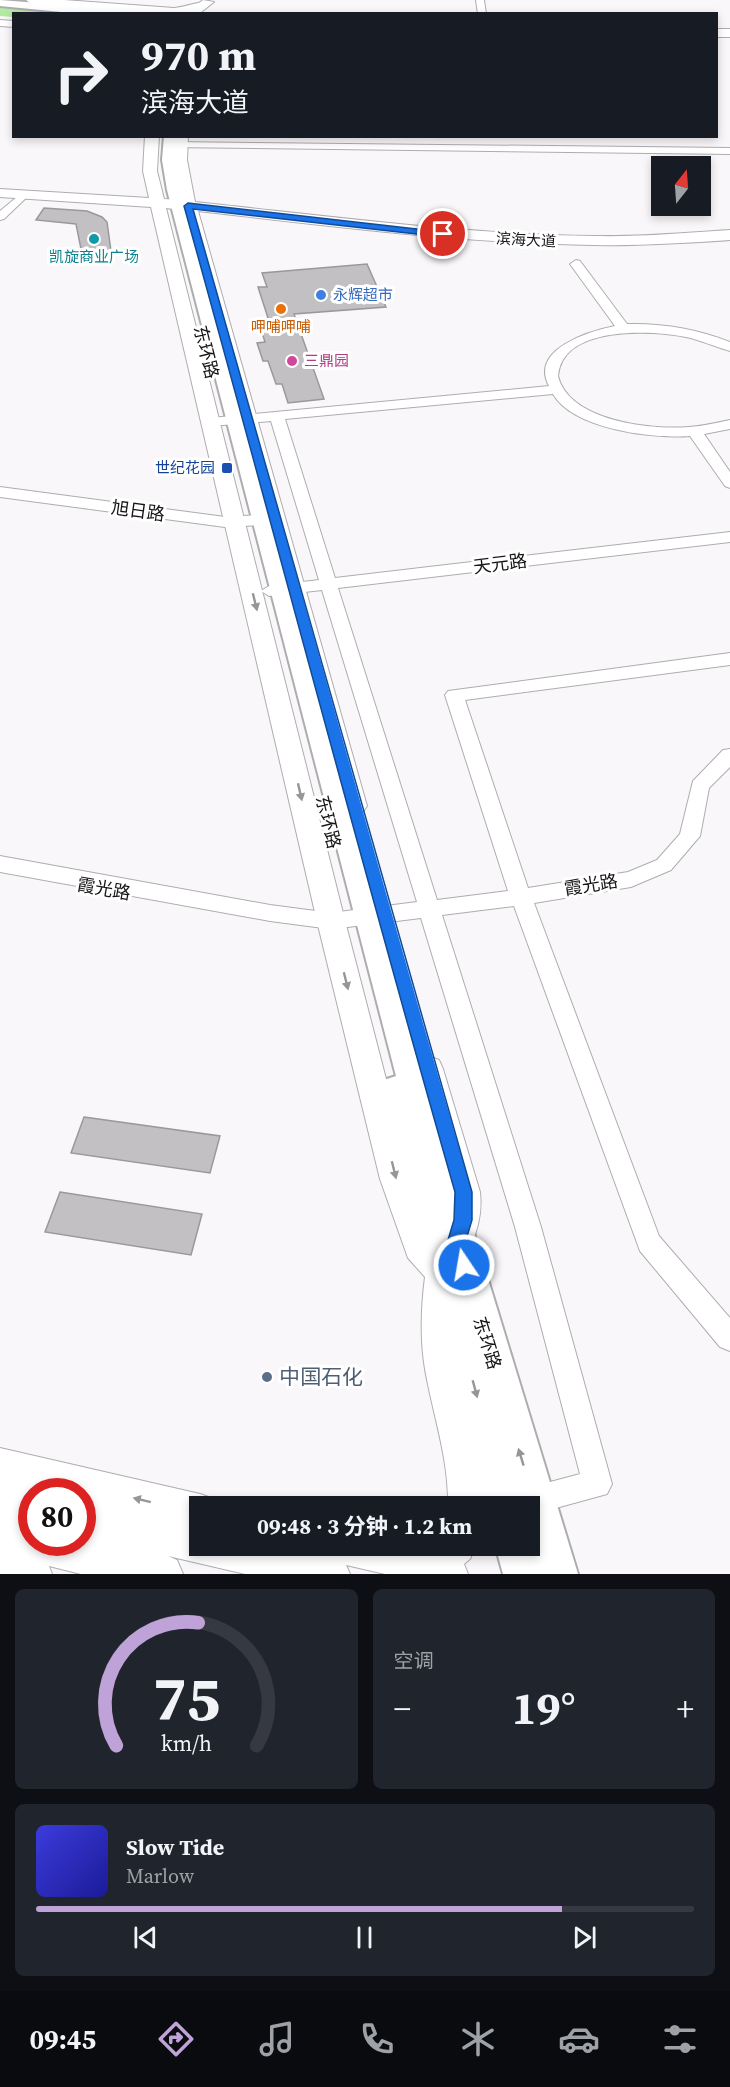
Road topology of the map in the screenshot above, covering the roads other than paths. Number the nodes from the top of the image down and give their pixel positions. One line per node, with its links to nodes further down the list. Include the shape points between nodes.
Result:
1 (30, 0): 6 (street)
2 (0, 2): 4 (highway)
3 (214, 4): 6 (main road)
4 (75, 8): 5 (highway); 9 (main road)
5 (99, 10): 7 (main road); 8 (highway)
6 (187, 11)
7 (108, 12)
8 (114, 12)
9 (136, 12)
10 (170, 139): 11 (street); 15 (main road, via 150,171)
11 (493, 142): 12 (street)
12 (730, 151)
13 (0, 188): 15 (main road, 滨海大道)
14 (13, 194): 15 (main road, 滨海大道); 16 (street); 17 (street)
15 (173, 202): 18 (main road, 滨海大道, via 504,234 608,236); 19 (main road, 滨海大道, via 504,239 622,242); 25 (main road); 25 (main road, via 184,320)
16 (0, 210)
17 (0, 217)
18 (730, 230)
19 (730, 235)
20 (576, 264): 21 (street)
21 (624, 329): 22 (street, via 687,332); 23 (street, via 592,335 568,346 554,361 552,379)
22 (730, 347)
23 (558, 389): 24 (street); 27 (street, via 562,397 585,413 618,426 656,432)
24 (277, 417): 25 (street); 33 (street)
25 (230, 421): 31 (main road); 31 (main road)
26 (730, 424): 27 (street)
27 (695, 432): 28 (street)
28 (730, 483)
29 (0, 486): 31 (street, 旭日路)
30 (0, 492): 31 (street, 旭日路)
31 (255, 518): 34 (highway, 东环路); 41 (main road, one-way to 41)
32 (730, 537): 33 (street, 天元路)
33 (328, 585): 34 (street, 天元路); 40 (street)
34 (282, 590): 41 (highway, 东环路)
35 (730, 659): 39 (street, via 454,695)
36 (730, 755): 39 (street, 霞光路, via 700,786 690,836 664,865 631,879)
37 (0, 864): 41 (street, 霞光路, via 270,913)
38 (0, 870): 41 (street, 霞光路, via 271,919)
39 (521, 897): 40 (street, 霞光路); 43 (street, via 649,1243)
40 (430, 908): 41 (street, 霞光路); 48 (street, via 528,1227 597,1484)
41 (356, 921): 42 (highway, 东环路)
42 (450, 1256): 45 (main road, via 440,1295 439,1344 468,1479); 46 (highway, 东环路)
43 (730, 1338)
44 (0, 1467): 50 (main road, one-way to 44)
45 (467, 1496)
46 (518, 1496)
47 (0, 1498): 49 (main road)
48 (540, 1498)
49 (18, 1502)
50 (189, 1510)
51 (96, 1520): 53 (main road)
52 (0, 1535): 61 (main road)
53 (189, 1541)
54 (540, 1542): 64 (highway, 东环路)
55 (252, 1556): 62 (main road)
56 (395, 1556): 58 (main road)
57 (520, 1556): 63 (highway)
58 (437, 1565)
59 (0, 1566): 60 (main road)
60 (32, 1574)
61 (163, 1574)
62 (330, 1574)
63 (525, 1574)
64 (556, 1574)

